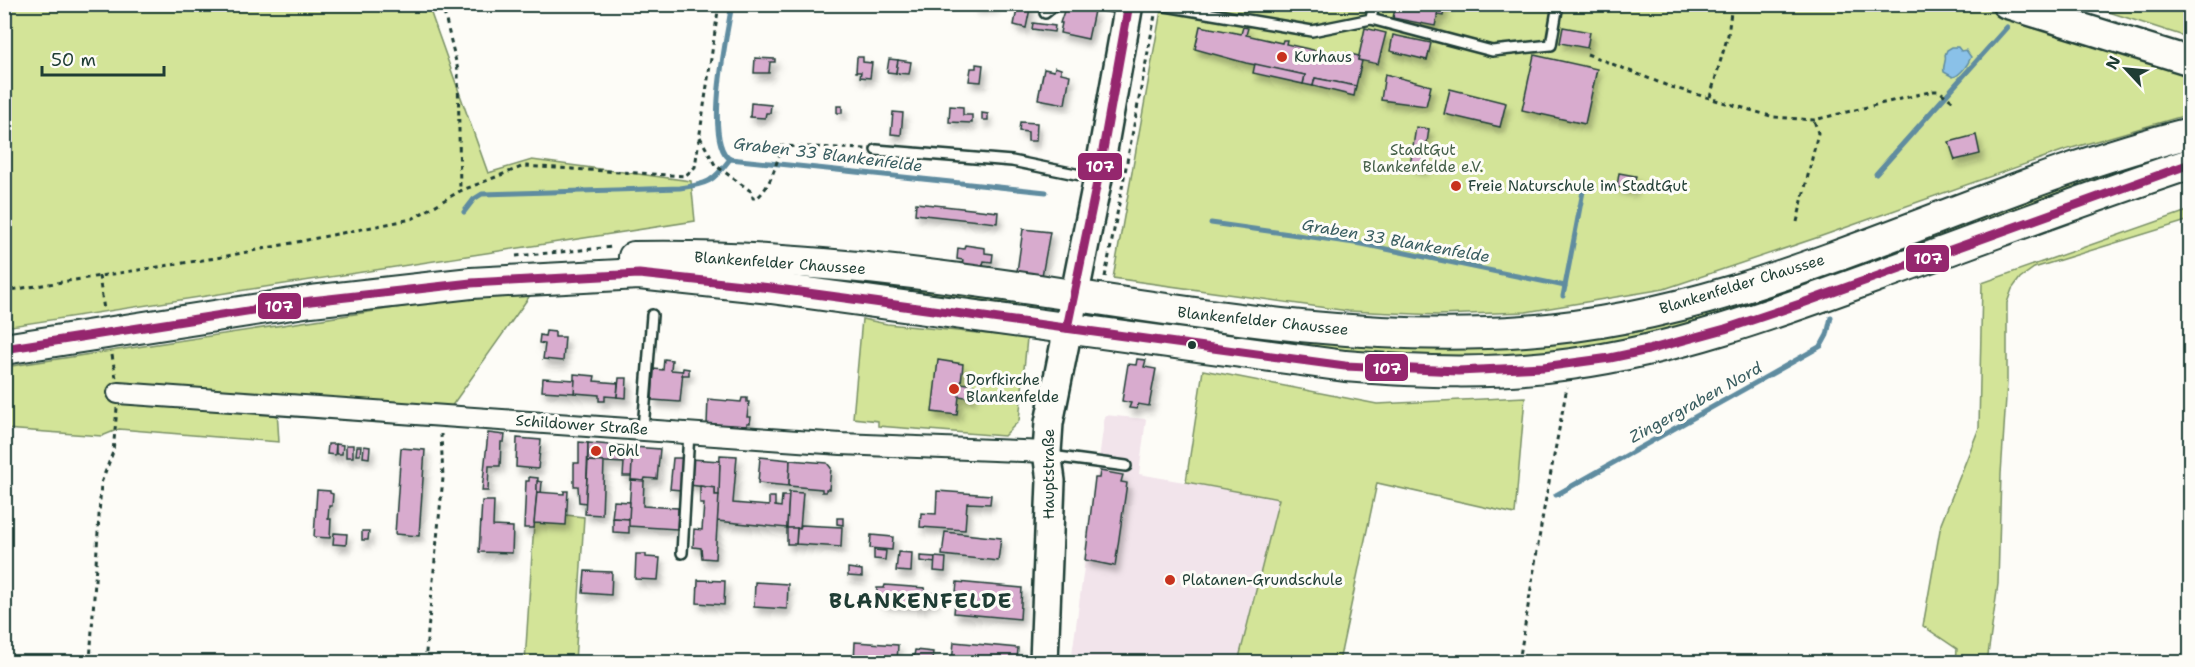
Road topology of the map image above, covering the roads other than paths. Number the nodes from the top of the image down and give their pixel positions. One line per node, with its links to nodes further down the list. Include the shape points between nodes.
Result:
1 (1056, 4): 8 (lane)
2 (1098, 4): 7 (lane)
3 (1374, 4): 9 (lane)
4 (1558, 4): 9 (lane, via 1551,45 1511,50 1492,51)
5 (2006, 4): 10 (street)
6 (1155, 5): 9 (lane, via 1312,31)
7 (1128, 7): 14 (street, Hauptstraße)
8 (1045, 13)
9 (1371, 19)
10 (2190, 61)
11 (2190, 133): 15 (main road, Blankenfelder Chaussee, via 2054,175 1776,277 1664,310 1599,322 1486,334 1402,333 1242,321)
12 (876, 150): 14 (lane, via 1012,161)
13 (2190, 164): 18 (main road, Blankenfelder Chaussee, via 1763,317 1646,350 1570,364 1486,372 1412,372)
14 (1098, 178): 15 (street, Hauptstraße)
15 (1075, 287): 16 (main road, Blankenfelder Chaussee, via 767,259 690,256 551,260 465,268); 18 (street, Hauptstraße)
16 (311, 300): 18 (main road, Blankenfelder Chaussee, via 461,284 639,274); 19 (main road, Blankenfelder Chaussee)
17 (652, 315): 21 (lane)
18 (1067, 328): 23 (street, Hauptstraße)
19 (4, 349)
20 (118, 393): 21 (street, Schildower Straße)
21 (643, 429): 22 (street, Schildower Straße)
22 (689, 433): 23 (street, Schildower Straße); 25 (lane)
23 (1047, 454): 24 (lane); 26 (street, Hauptstraße, via 1050,481)
24 (1126, 466)
25 (682, 553)
26 (1044, 663)

